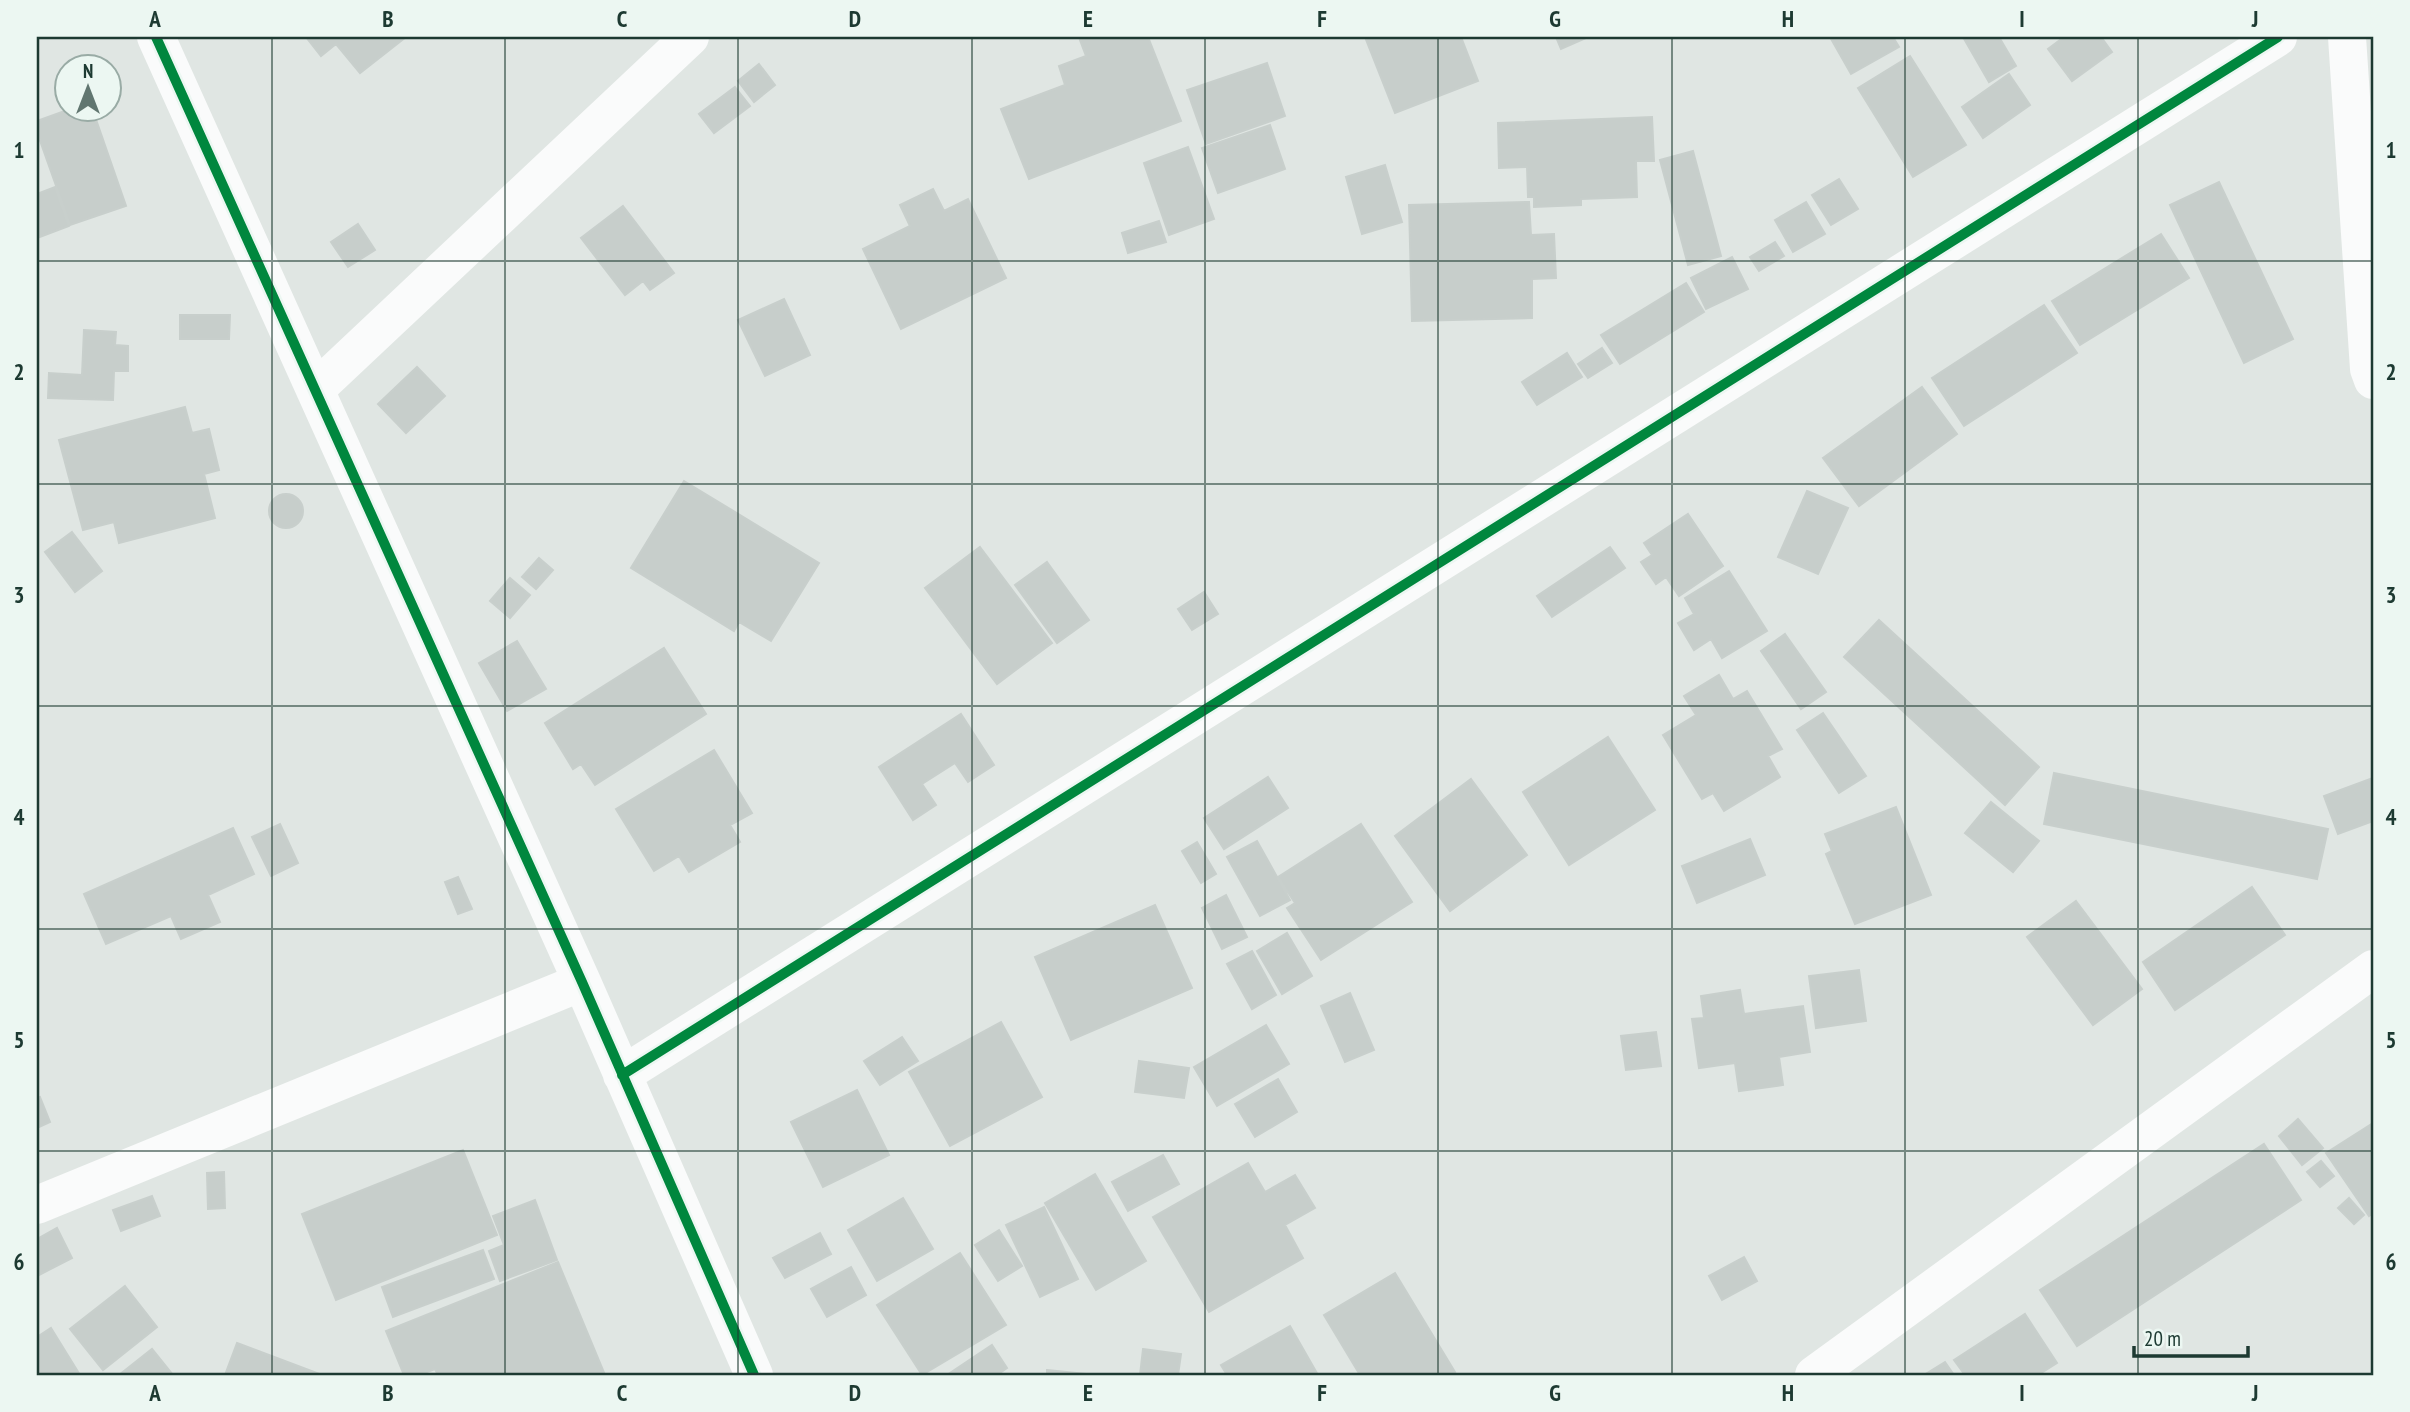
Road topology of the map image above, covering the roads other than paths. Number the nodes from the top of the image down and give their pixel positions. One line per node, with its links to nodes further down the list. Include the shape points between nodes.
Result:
1 (156, 37): 6 (street)
2 (690, 37): 6 (street)
3 (2278, 37): 9 (street)
4 (2347, 37): 5 (street)
5 (2373, 380)
6 (315, 390): 8 (street)
7 (2373, 969): 12 (street)
8 (582, 982): 9 (street); 10 (street)
9 (622, 1075): 11 (street)
10 (37, 1205)
11 (754, 1375)
12 (1814, 1375)

